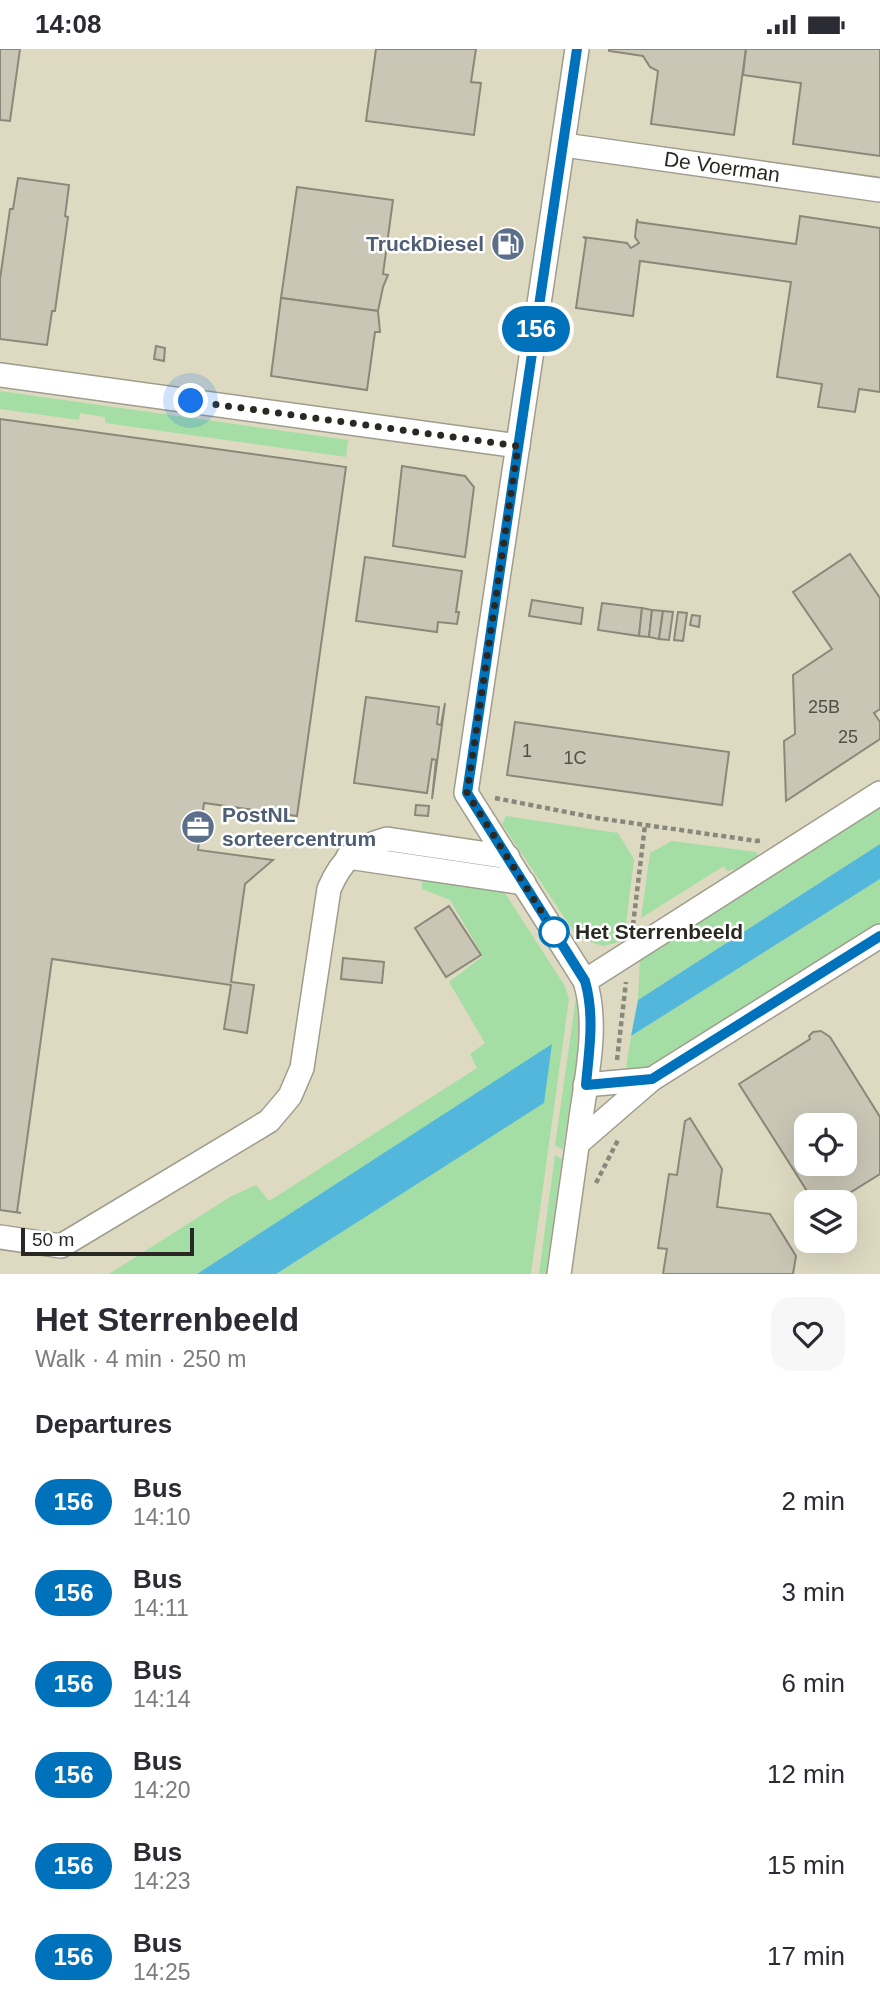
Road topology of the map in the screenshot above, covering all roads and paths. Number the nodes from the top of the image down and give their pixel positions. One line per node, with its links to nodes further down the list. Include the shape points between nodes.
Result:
1 (577, 49): 2 (street)
2 (564, 145): 3 (street, De Voerman); 5 (street)
3 (880, 190)
4 (0, 375): 5 (street)
5 (518, 446): 6 (street)
6 (467, 793): 8 (path, via 658,827 757,841); 10 (street)
7 (880, 793): 13 (street)
8 (772, 838)
9 (348, 857): 10 (street, via 387,838); 11 (street); 19 (street, via 329,889 302,1068 290,1096 270,1121 61,1246)
10 (508, 857): 11 (street)
11 (524, 883): 13 (street)
12 (880, 936): 14 (street)
13 (585, 981): 15 (street, via 592,1019)
14 (652, 1079): 15 (street); 17 (street)
15 (586, 1085): 17 (street)
16 (620, 1136): 18 (path)
17 (578, 1143): 20 (street)
18 (594, 1195)
19 (0, 1237)
20 (559, 1274)

